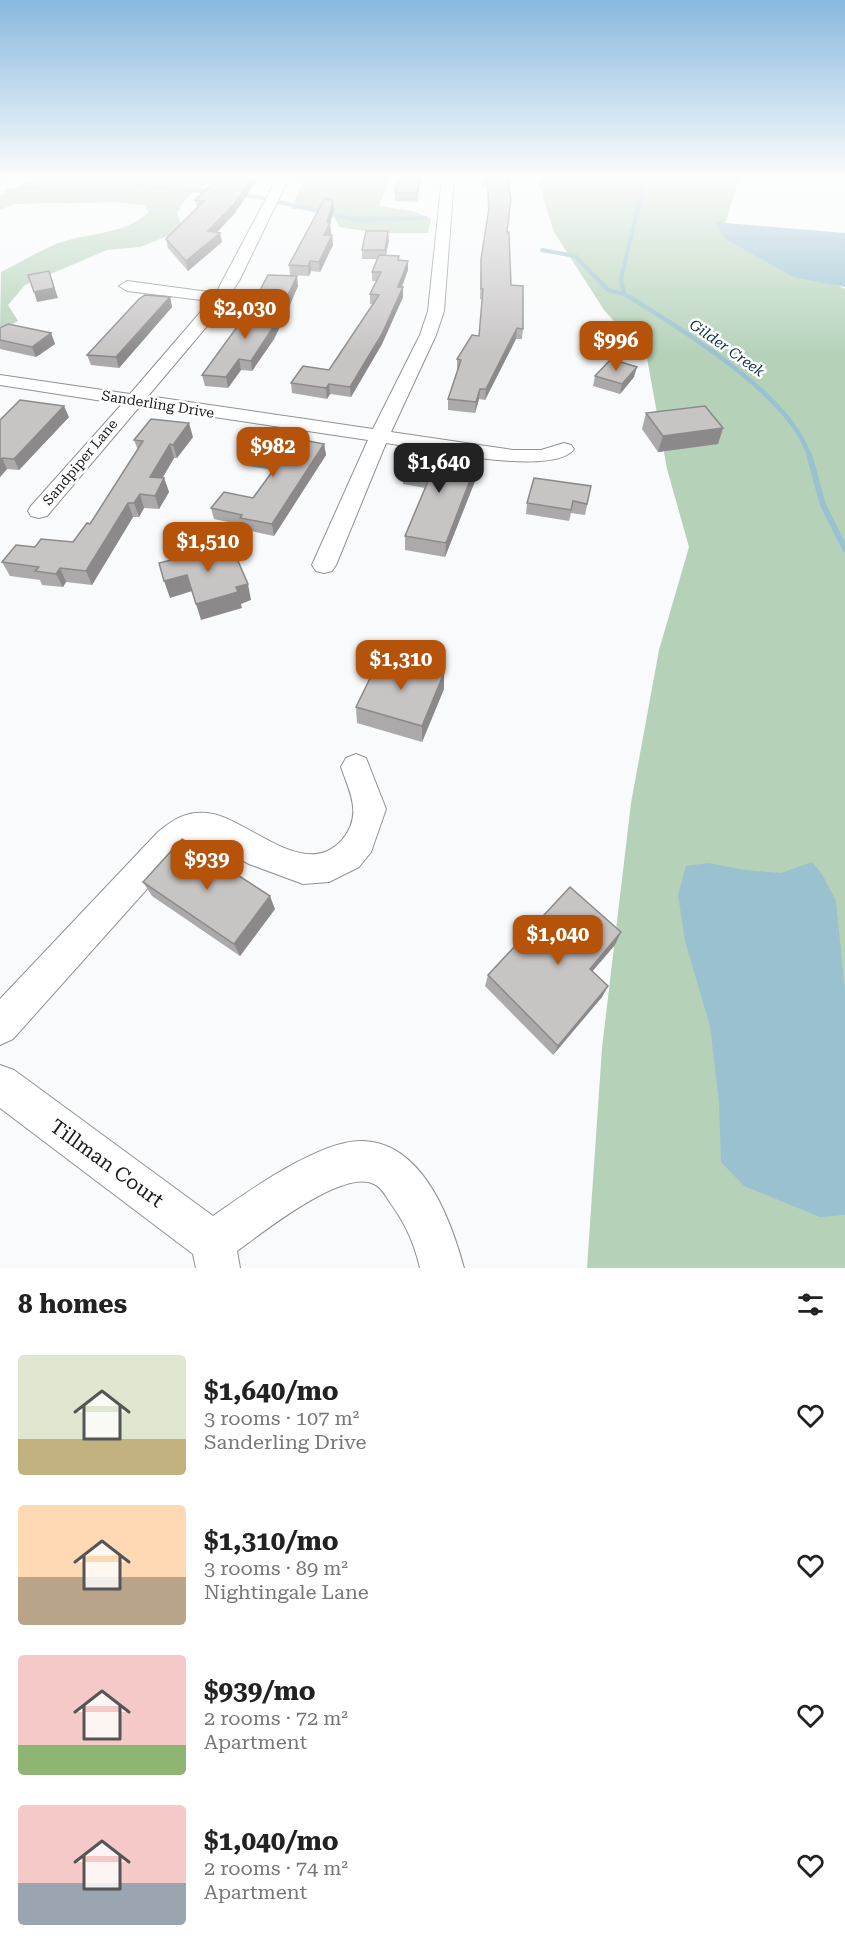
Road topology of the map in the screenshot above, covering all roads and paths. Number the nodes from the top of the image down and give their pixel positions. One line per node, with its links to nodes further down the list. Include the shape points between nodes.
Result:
1 (253, 237): 4 (street, Sandpiper Lane)
2 (443, 237): 7 (street, via 436,311)
3 (127, 286): 4 (street)
4 (219, 298): 6 (street, Sandpiper Lane)
5 (0, 380): 6 (street, Sanderling Drive)
6 (133, 400): 7 (street, Sanderling Drive); 9 (street, Sandpiper Lane)
7 (379, 437): 8 (street, Sanderling Drive, via 513,456 543,456); 10 (street)
8 (564, 449)
9 (39, 511)
10 (324, 565)
11 (356, 767): 12 (street, via 371,809 360,842 348,856 329,867 303,869 260,853 210,827 188,827 169,842)
12 (0, 1026)
13 (0, 1084): 14 (street, Tillman Court)
14 (216, 1255): 15 (street, Tillman Court, via 303,1181 332,1167 362,1160 391,1170 421,1206)
15 (442, 1268)

